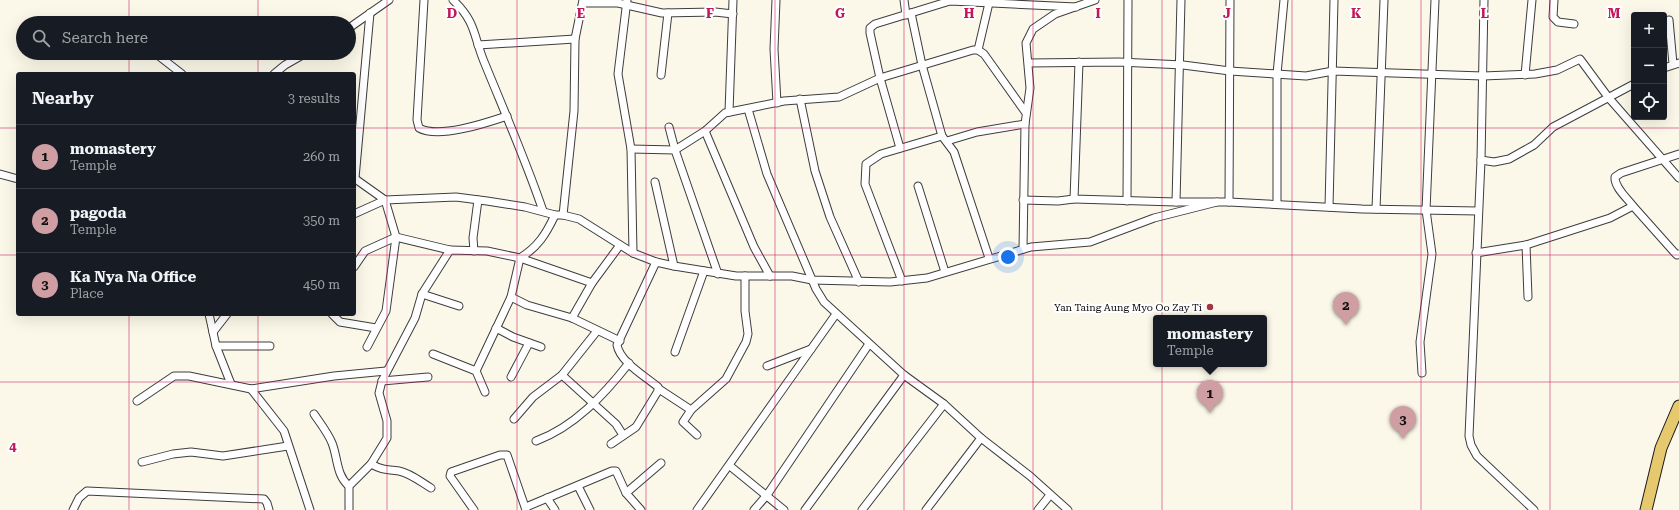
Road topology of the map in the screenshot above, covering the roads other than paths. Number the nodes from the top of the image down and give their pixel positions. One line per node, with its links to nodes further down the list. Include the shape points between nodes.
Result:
1 (389, 0): 24 (street)
2 (424, 0): 60 (street, via 419,128 434,131 465,129)
3 (453, 0): 32 (street, via 464,10 472,23)
4 (733, 0): 26 (street)
5 (776, 0): 56 (street, via 774,49)
6 (904, 0): 27 (street)
7 (950, 0): 22 (street); 27 (street)
8 (1096, 0): 23 (street)
9 (1128, 0): 38 (street)
10 (1181, 0): 41 (street)
11 (1230, 0): 45 (street)
12 (1284, 0): 47 (street)
13 (1334, 0): 42 (street)
14 (1384, 0): 46 (street)
15 (1435, 0): 48 (street)
16 (1484, 0): 51 (street)
17 (1532, 0): 49 (street)
18 (1554, 0): 30 (street, via 1553,17 1558,22)
19 (583, 1): 20 (street); 31 (street)
20 (626, 2): 25 (street); 66 (street, via 618,74)
21 (1044, 2): 22 (street); 23 (street)
22 (989, 3): 33 (street)
23 (1076, 7): 37 (street, via 1055,14 1033,30 1026,43)
24 (370, 13): 29 (street); 69 (street)
25 (668, 13): 26 (street); 50 (street)
26 (733, 14): 58 (street)
27 (909, 14): 40 (street); 52 (street, via 875,24 870,28)
28 (1669, 20): 39 (street)
29 (356, 23)
30 (1574, 24)
31 (574, 39): 32 (street); 94 (street, via 574,111)
32 (478, 45): 60 (street)
33 (978, 50): 40 (street); 59 (street, via 984,54)
34 (164, 60): 43 (street)
35 (294, 60): 44 (street)
36 (1080, 62): 37 (street); 38 (street); 78 (street)
37 (1029, 63): 59 (street, via 1030,88)
38 (1128, 63): 41 (street); 82 (street)
39 (1676, 63)
40 (922, 65): 52 (street); 64 (street)
41 (1179, 65): 45 (street); 83 (street)
42 (1333, 71): 46 (street); 47 (street, via 1306,76); 88 (street)
43 (179, 72)
44 (276, 72)
45 (1230, 72): 47 (street); 85 (street)
46 (1382, 72): 48 (street); 89 (street)
47 (1277, 74): 86 (street)
48 (1432, 74): 51 (street); 90 (street)
49 (1525, 74): 51 (street); 54 (street, via 1557,70 1580,59)
50 (662, 75)
51 (1483, 76): 71 (street)
52 (880, 78): 55 (street, via 839,97); 65 (street)
53 (1631, 86): 54 (street)
54 (1608, 97): 70 (street); 71 (street, via 1553,127 1534,145 1509,159 1494,162)
55 (800, 99): 56 (street); 117 (street, via 815,171 830,217)
56 (777, 102): 57 (street)
57 (748, 109): 58 (street); 115 (street, via 767,174)
58 (729, 112): 63 (street)
59 (1026, 113): 61 (street)
60 (507, 116): 91 (street)
61 (1025, 124): 64 (street); 81 (street)
62 (669, 127): 67 (street)
63 (705, 131): 67 (street); 114 (street, via 754,247)
64 (945, 139): 65 (street); 106 (street, via 954,152)
65 (900, 148): 116 (street, via 881,154 866,164 864,175 865,184)
66 (631, 149): 67 (street); 102 (street)
67 (675, 150): 112 (street)
68 (1679, 154): 70 (street)
69 (356, 157)
70 (1661, 159): 74 (street); 87 (street, via 1615,177 1614,182)
71 (1481, 160): 92 (street)
72 (0, 174): 73 (street)
73 (16, 178)
74 (1679, 178)
75 (356, 179): 79 (street)
76 (655, 182): 109 (street)
77 (918, 186): 111 (street)
78 (1074, 199): 81 (street, via 1058,202); 82 (street)
79 (385, 200): 80 (street); 93 (street); 96 (street)
80 (478, 200): 91 (street); 101 (street, via 473,238)
81 (1023, 200): 99 (street)
82 (1127, 201): 83 (street)
83 (1176, 202): 84 (street)
84 (1217, 202): 85 (street); 99 (street, via 1154,218 1090,242)
85 (1229, 202): 86 (street)
86 (1277, 204): 88 (street)
87 (1633, 206): 98 (street, via 1610,218); 104 (street, via 1674,252)
88 (1329, 207): 89 (street)
89 (1376, 209): 90 (street)
90 (1426, 210): 92 (street); 146 (street, via 1432,254 1420,342)
91 (543, 211): 95 (street)
92 (1478, 211): 103 (street)
93 (356, 213)
94 (563, 214): 95 (street); 97 (street, via 579,219)
95 (555, 215): 105 (street, via 545,235 532,250)
96 (396, 237): 100 (street); 108 (street, via 365,251); 128 (street, via 386,311)
97 (620, 245): 102 (street); 118 (street)
98 (1526, 245): 103 (street); 121 (street)
99 (1023, 249): 106 (street)
100 (450, 250): 101 (street); 119 (street)
101 (474, 251): 105 (street)
102 (633, 253): 107 (street)
103 (1476, 253): 197 (street, via 1469,436 1471,445 1477,456)
104 (1679, 254)
105 (520, 258): 118 (street); 120 (street)
106 (989, 258): 111 (street)
107 (656, 262): 109 (street); 132 (street)
108 (356, 264)
109 (674, 266): 110 (street)
110 (704, 271): 112 (street); 140 (street)
111 (945, 272): 116 (street, via 927,278)
112 (718, 274): 113 (street)
113 (745, 276): 114 (street); 160 (street, via 748,334 746,342 726,379)
114 (770, 276): 115 (street, via 792,276)
115 (812, 280): 117 (street); 123 (street, via 824,302)
116 (902, 281): 117 (street)
117 (859, 282)
118 (592, 283): 127 (street)
119 (422, 294): 122 (street); 144 (street, via 415,318)
120 (511, 297): 127 (street); 129 (street)
121 (1528, 297)
122 (459, 306)
123 (836, 314): 134 (street); 139 (street)
124 (209, 316): 131 (street)
125 (225, 316): 131 (street)
126 (334, 316): 128 (street, via 340,322)
127 (572, 318): 130 (street)
128 (376, 328): 137 (street)
129 (496, 328): 133 (street); 145 (street)
130 (598, 331): 132 (street); 147 (street)
131 (213, 332): 135 (street)
132 (620, 340): 142 (street, via 617,344 618,350)
133 (529, 343): 138 (street); 150 (street)
134 (868, 344): 148 (street); 178 (street)
135 (216, 346): 136 (street); 152 (street)
136 (270, 346)
137 (367, 347)
138 (541, 347)
139 (811, 349): 143 (street); 172 (street)
140 (675, 352)
141 (433, 354): 145 (street)
142 (629, 363): 154 (street); 157 (street)
143 (767, 366)
144 (386, 371): 151 (street); 153 (street)
145 (476, 371): 155 (street)
146 (1422, 372)
147 (562, 375): 157 (street); 162 (street, via 533,397)
148 (904, 375): 158 (street); 192 (street)
149 (428, 376): 151 (street)
150 (511, 377)
151 (382, 381): 171 (street, via 379,393 387,421 387,438)
152 (231, 384): 153 (street); 156 (street, via 190,376 174,376)
153 (251, 389): 168 (street, via 284,432)
154 (659, 389): 160 (street); 164 (street, via 636,427)
155 (486, 392)
156 (137, 401)
157 (593, 404): 164 (street, via 616,424); 166 (street, via 557,431)
158 (944, 404): 165 (street); 193 (street)
159 (1679, 406): 198 (main road, via 1661,448)
160 (691, 410): 163 (street, via 683,422)
161 (314, 414): 173 (street, via 332,444 340,473)
162 (514, 419)
163 (697, 434)
164 (623, 435): 167 (street)
165 (981, 438): 177 (street); 194 (street)
166 (536, 441)
167 (611, 444)
168 (288, 446): 169 (street, via 223,456 191,452 172,454); 183 (street)
169 (142, 462)
170 (661, 462): 176 (street)
171 (371, 464): 173 (street); 175 (street, via 383,470 399,471)
172 (730, 466): 178 (street); 189 (street)
173 (349, 486): 184 (street)
174 (578, 486): 176 (street, via 616,471); 179 (street); 187 (street)
175 (431, 488)
176 (626, 493): 188 (street)
177 (1050, 494): 195 (street); 196 (street)
178 (767, 495): 190 (street); 191 (street)
179 (547, 498): 180 (street); 186 (street)
180 (526, 508): 185 (street, via 507,455 500,455 451,472 450,476)
181 (73, 510): 182 (street, via 79,498 87,491 264,499)
182 (269, 510)
183 (310, 510)
184 (349, 510)
185 (474, 510)
186 (556, 510)
187 (590, 510)
188 (641, 510)
189 (697, 510)
190 (754, 510)
191 (784, 510)
192 (805, 510)
193 (862, 510)
194 (926, 510)
195 (1038, 510)
196 (1068, 510)
197 (1534, 510)
198 (1646, 510)

